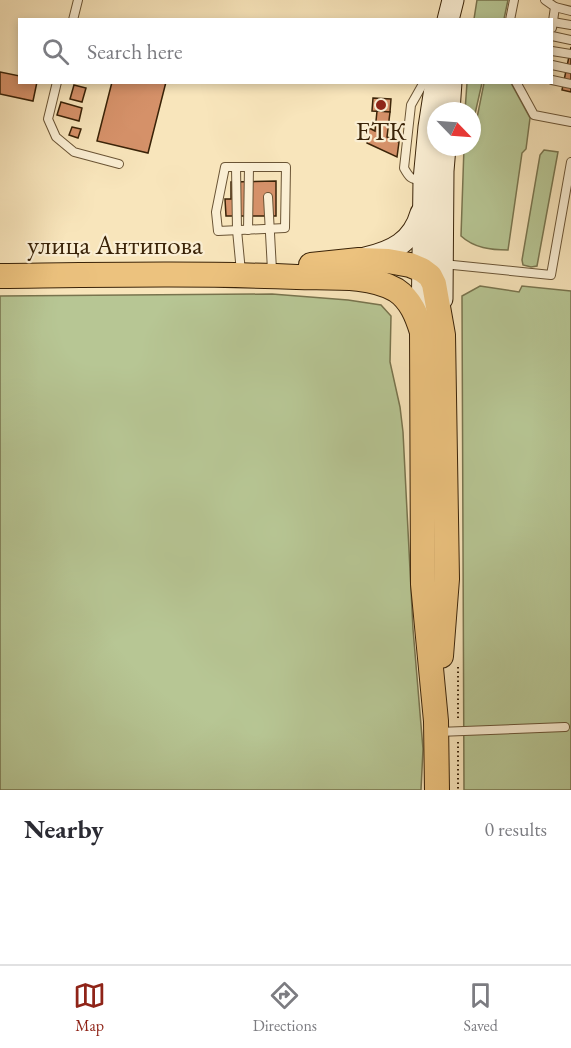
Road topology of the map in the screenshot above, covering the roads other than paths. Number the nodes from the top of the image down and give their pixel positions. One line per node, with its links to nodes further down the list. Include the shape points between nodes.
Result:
1 (78, 0): 8 (lane)
2 (453, 0): 9 (main road)
3 (465, 0): 10 (main road)
4 (514, 0): 11 (lane)
5 (545, 0): 6 (lane)
6 (555, 7): 7 (lane); 12 (lane)
7 (571, 11)
8 (74, 18)
9 (448, 18)
10 (462, 18)
11 (510, 18)
12 (553, 19)
13 (553, 25): 14 (lane)
14 (571, 25)
15 (553, 36): 16 (lane)
16 (571, 40)
17 (553, 51): 18 (lane)
18 (571, 54)
19 (553, 65): 20 (lane)
20 (571, 69)
21 (553, 80): 27 (lane)
22 (57, 84): 32 (lane, via 48,119 56,137 74,152)
23 (423, 84): 35 (lane, via 411,105 404,168 415,180)
24 (436, 84): 35 (main road, via 429,127)
25 (451, 84): 28 (main road)
26 (517, 84): 29 (lane, via 534,115)
27 (571, 84)
28 (449, 102)
29 (571, 122)
30 (441, 156): 35 (main road)
31 (571, 162): 41 (lane, via 551,275)
32 (119, 164)
33 (236, 167): 34 (lane); 39 (lane); 39 (lane, via 225,167 216,212 218,231)
34 (249, 167): 38 (lane, via 286,167 285,228); 40 (lane)
35 (433, 177): 37 (main road); 41 (main road)
36 (268, 197): 38 (lane)
37 (423, 207): 41 (main road); 42 (main road, via 410,236)
38 (269, 229): 40 (lane); 43 (lane)
39 (237, 230): 40 (lane); 44 (lane)
40 (248, 230)
41 (435, 259): 42 (main road, улица Антипова, via 410,265 388,261); 46 (main road, via 430,276 434,284)
42 (359, 269): 43 (main road, улица Антипова); 44 (main road, улица Антипова); 46 (main road, улица Антипова, via 397,291)
43 (273, 270): 44 (main road, улица Антипова)
44 (236, 274): 45 (main road, улица Антипова)
45 (0, 276)
46 (432, 334): 47 (main road, via 447,579)
47 (436, 727): 48 (lane); 49 (main road)
48 (565, 727)
49 (437, 790)

